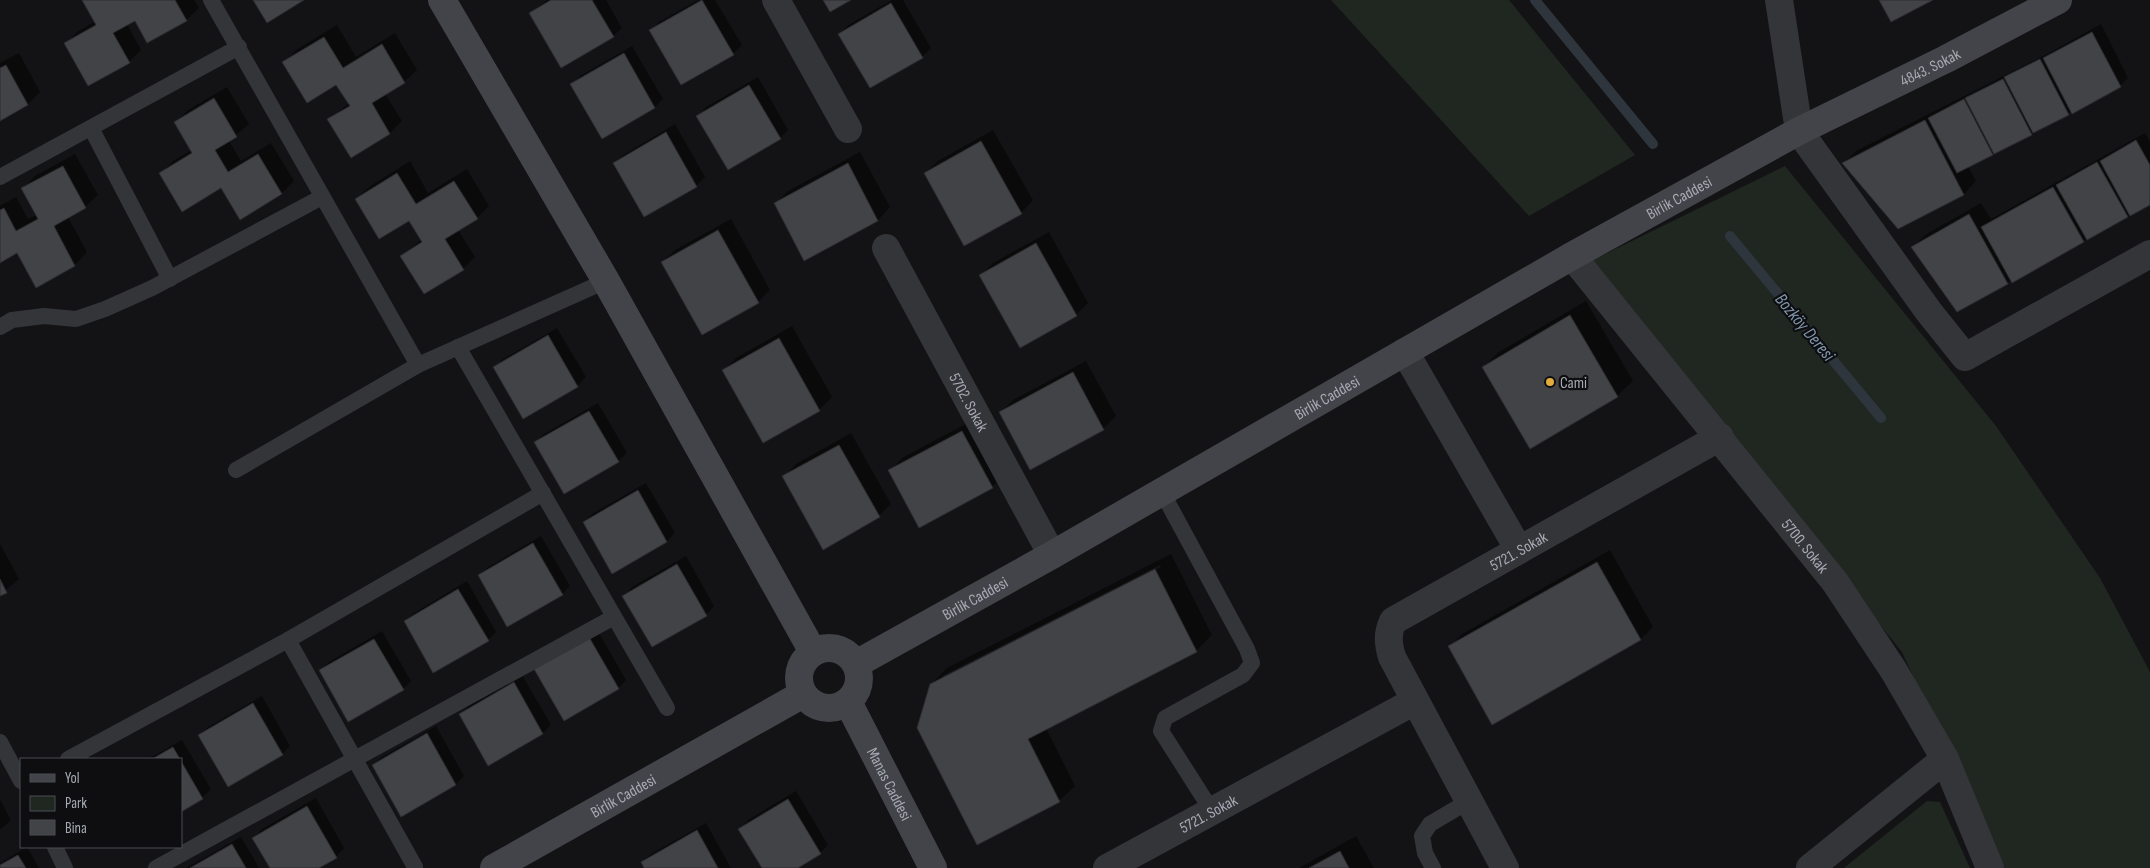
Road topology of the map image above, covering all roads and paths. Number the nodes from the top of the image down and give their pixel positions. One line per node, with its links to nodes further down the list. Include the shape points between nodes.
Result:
1 (211, 0): 6 (lane)
2 (442, 0): 16 (street)
3 (776, 0): 8 (street)
4 (1779, 0): 9 (street)
5 (2058, 0): 9 (street, 4843. Sokak)
6 (239, 47): 7 (lane); 11 (lane)
7 (90, 128): 10 (lane); 15 (lane)
8 (848, 129)
9 (1799, 131): 13 (street, via 1965,357); 14 (street, Birlik Caddesi)
10 (0, 177)
11 (322, 197): 15 (lane); 20 (lane)
12 (886, 248): 26 (street, 5702. Sokak)
13 (2150, 254)
14 (1572, 256): 19 (street, Birlik Caddesi); 21 (street, 5700. Sokak)
15 (170, 279): 17 (lane, via 76,320 44,316 12,320)
16 (606, 282): 18 (lane); 29 (street)
17 (0, 326)
18 (458, 347): 20 (lane); 24 (lane)
19 (1405, 352): 23 (street, Birlik Caddesi); 25 (street)
20 (418, 365): 22 (lane)
21 (1720, 437): 25 (street, 5721. Sokak); 38 (street, 5700. Sokak, via 1834,582 1894,671)
22 (236, 470)
23 (1162, 492): 26 (street, Birlik Caddesi); 41 (lane, via 1252,663 1243,675 1165,718 1161,731)
24 (543, 493): 27 (lane); 28 (lane)
25 (1519, 550): 32 (street, 5721. Sokak, via 1393,621 1388,642 1392,657)
26 (1052, 555): 30 (street, Birlik Caddesi)
27 (614, 617): 34 (lane); 36 (lane)
28 (288, 640): 36 (lane); 37 (lane)
29 (813, 652): 30 (street, via 822,648 841,650); 31 (street, via 801,666 799,676)
30 (856, 664): 33 (street, via 859,684)
31 (803, 694): 33 (street, via 818,706 828,708); 47 (street, Birlik Caddesi)
32 (1415, 701): 40 (street, 5721. Sokak); 41 (street, 5721. Sokak)
33 (848, 702): 48 (street, Manas Caddesi)
34 (667, 708)
35 (0, 742): 39 (lane)
36 (354, 757): 43 (lane); 46 (lane)
37 (70, 758)
38 (1945, 759): 51 (street); 52 (street, 5700. Sokak)
39 (20, 779)
40 (1469, 801): 49 (lane, via 1430,824 1422,836 1425,853); 50 (street, 5721. Sokak)
41 (1212, 811): 44 (street, 5721. Sokak)
42 (55, 848): 45 (lane)
43 (415, 867)
44 (1110, 867)
45 (65, 868)
46 (156, 868)
47 (494, 868)
48 (932, 868)
49 (1433, 868)
50 (1505, 868)
51 (1810, 868)
52 (1990, 868)

